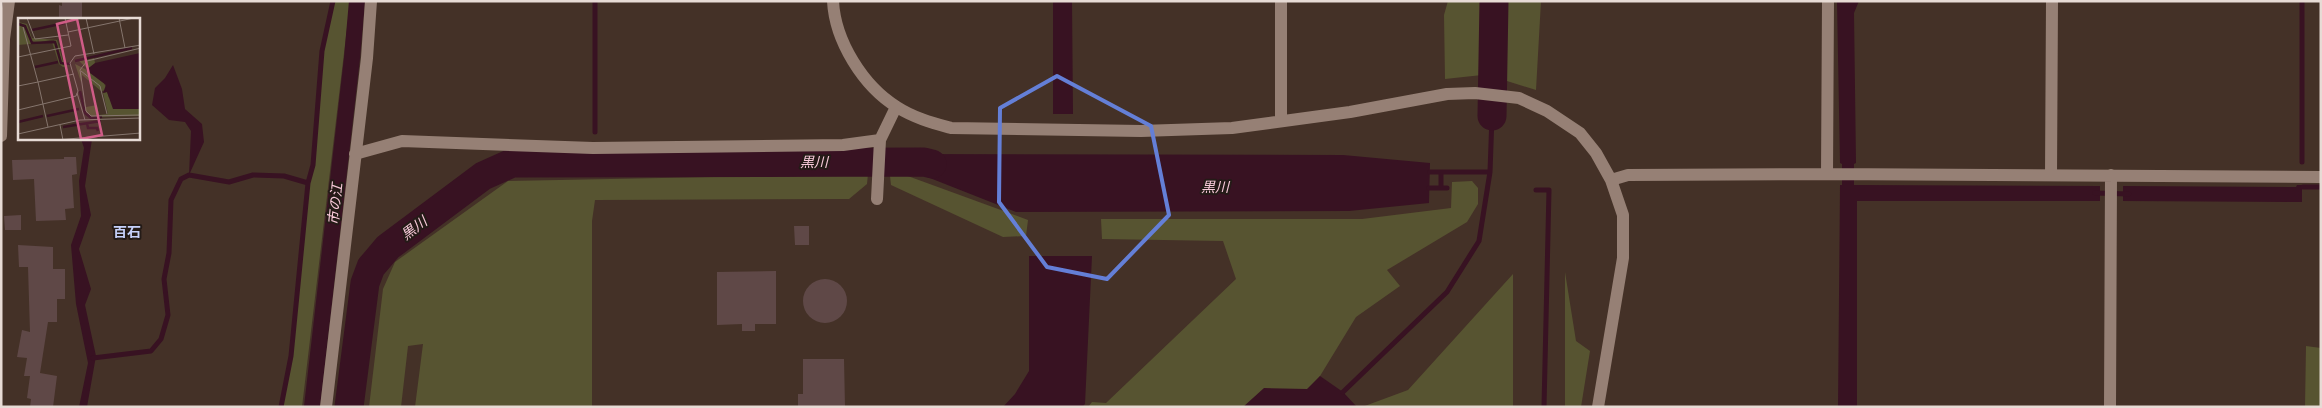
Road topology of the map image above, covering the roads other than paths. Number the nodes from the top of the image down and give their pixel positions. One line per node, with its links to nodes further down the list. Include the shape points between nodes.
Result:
1 (9, 1): 9 (street, via 4,39)
2 (370, 1): 11 (street, via 367,58)
3 (833, 1): 7 (street, via 842,39 856,65)
4 (1281, 1): 8 (street)
5 (1828, 1): 12 (street)
6 (2052, 1): 13 (street)
7 (896, 107): 8 (street, via 951,128 1141,131 1232,128); 10 (street)
8 (1281, 121): 15 (street, via 1447,94 1475,93 1519,98 1580,132)
9 (1, 136)
10 (880, 140): 11 (street, via 843,145 593,148 402,141); 17 (street)
11 (355, 154): 18 (street)
12 (1832, 174): 13 (street); 15 (street, via 1628,175)
13 (2051, 175): 16 (street)
14 (2321, 177): 16 (street)
15 (1612, 180): 19 (street, via 1622,216 1623,258)
16 (2111, 187): 20 (street)
17 (877, 199)
18 (326, 407)
19 (1598, 407)
20 (2110, 407)

